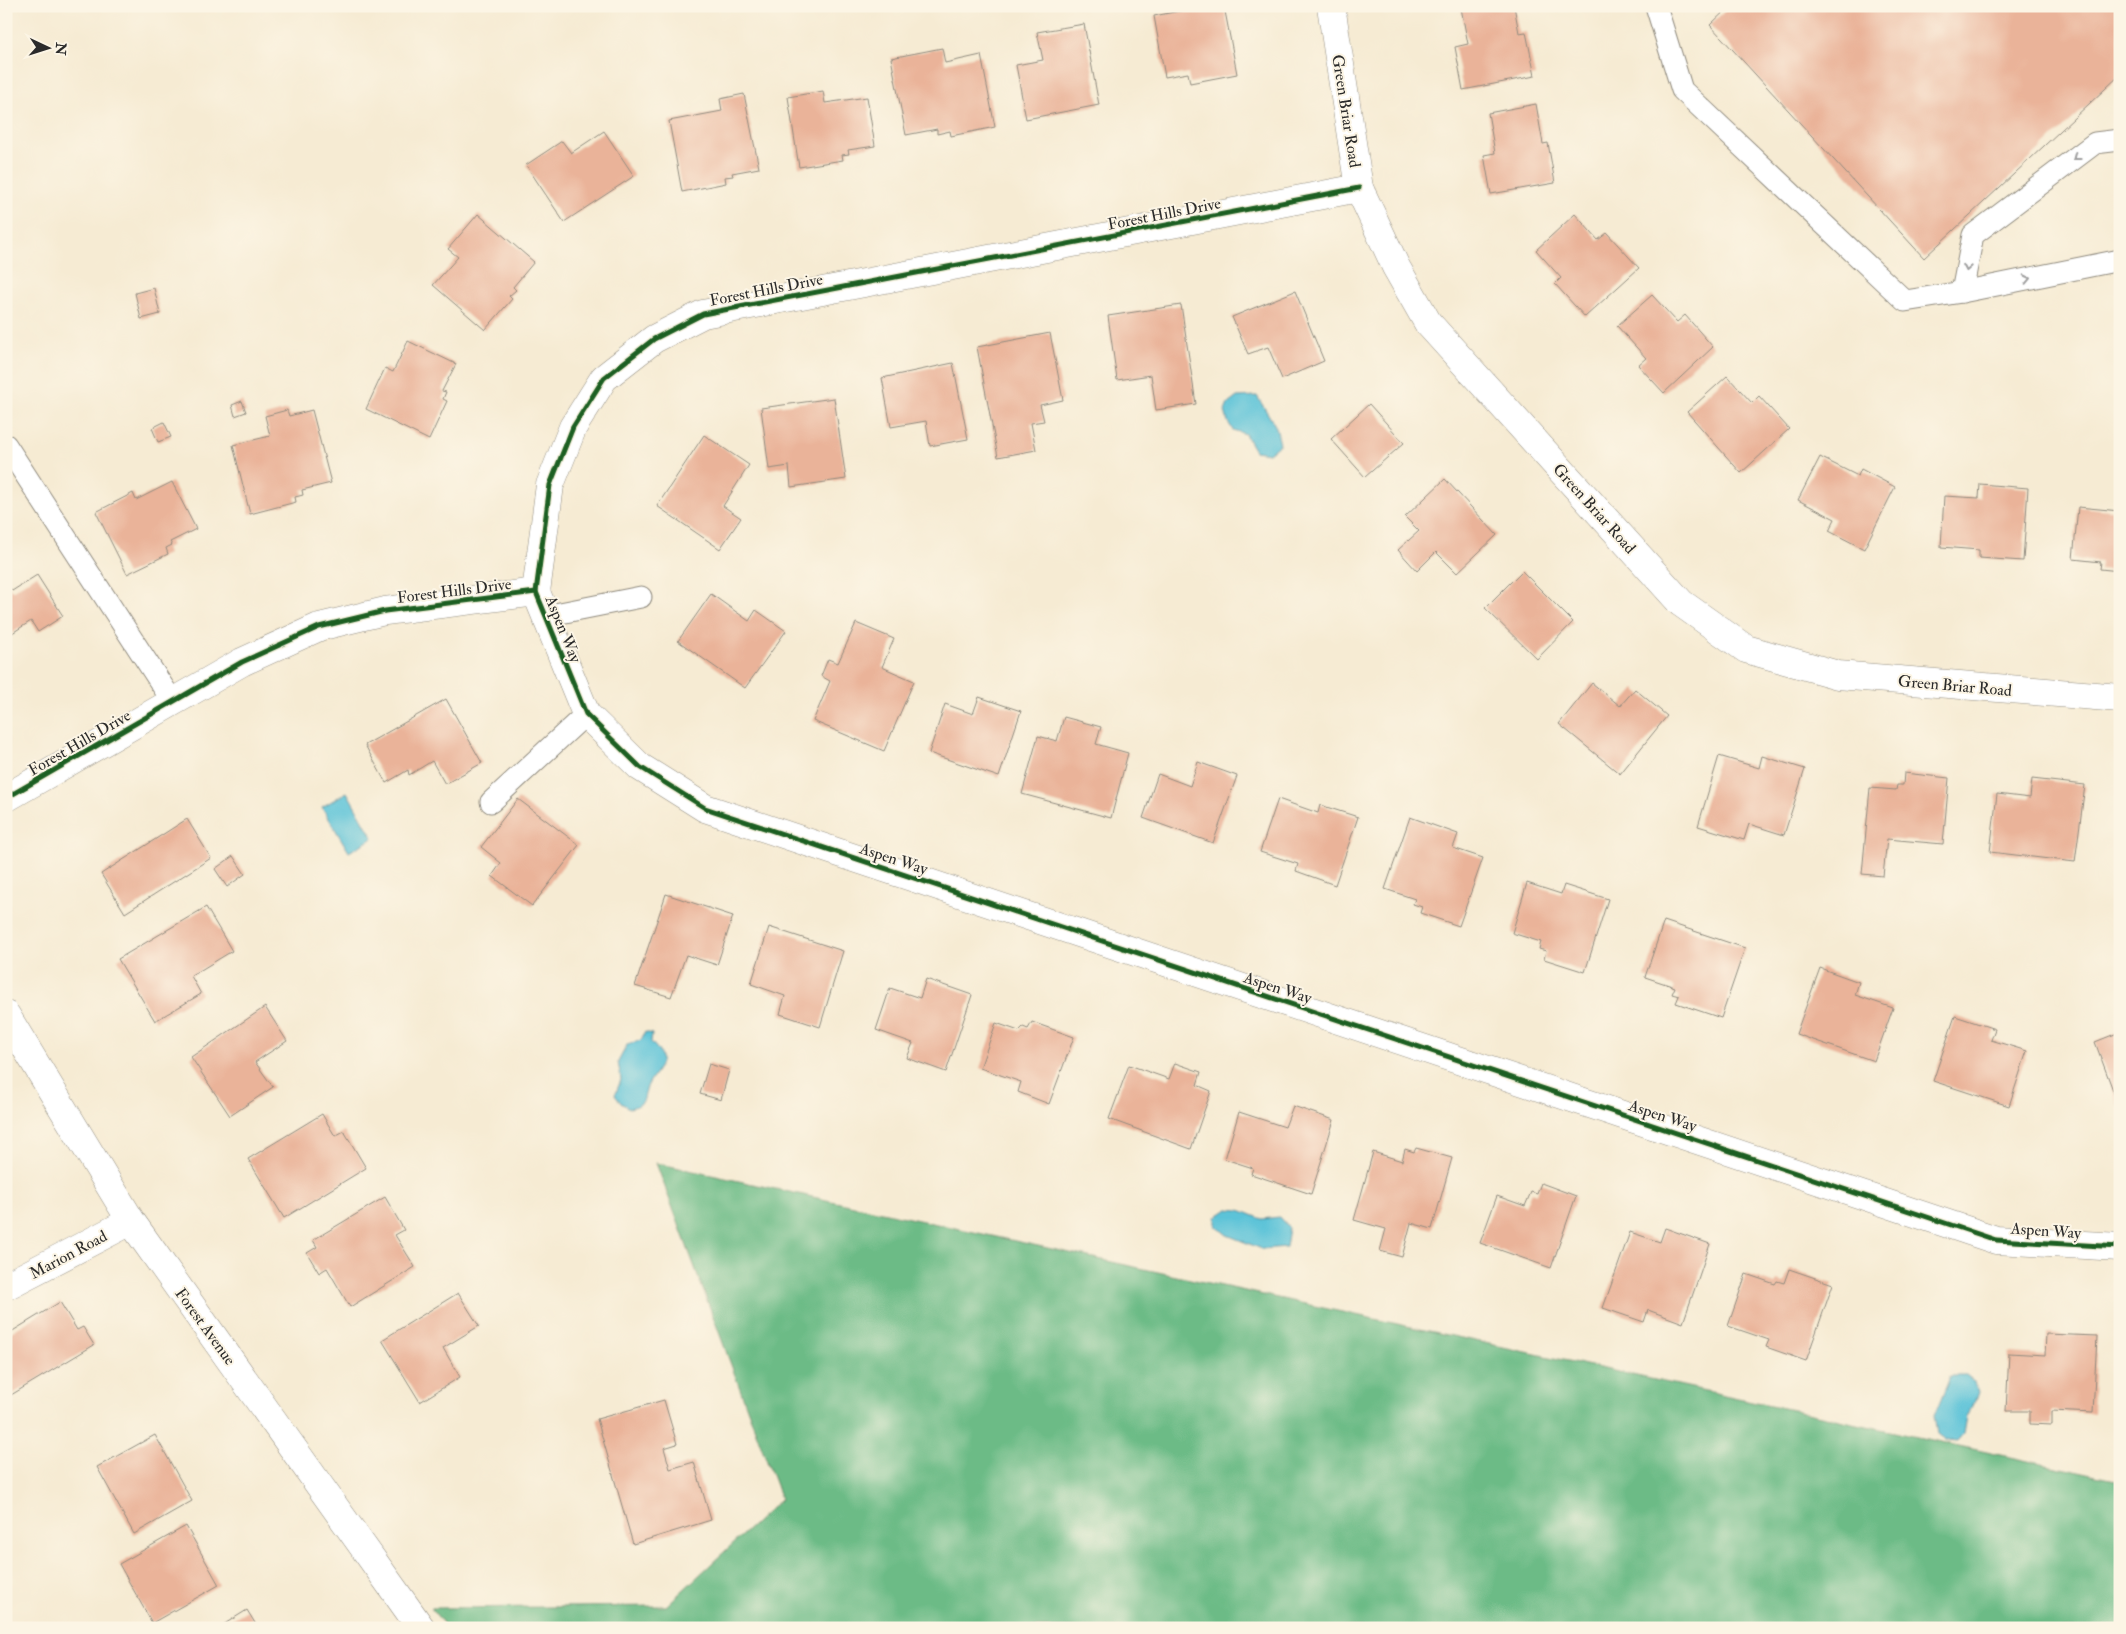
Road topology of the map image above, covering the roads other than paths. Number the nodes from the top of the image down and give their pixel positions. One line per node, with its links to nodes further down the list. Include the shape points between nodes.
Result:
1 (1331, 6): 4 (street, Green Briar Road)
2 (1656, 6): 6 (lane, via 1682,90 1898,294 1905,300)
3 (2120, 140): 6 (lane, one-way to 6, via 2095,142 1973,235)
4 (1359, 188): 9 (street, Forest Hills Drive, via 702,314 654,339 604,378 573,427 550,485); 10 (street, Green Briar Road, via 1396,267 1428,323 1681,603 1746,649 1838,675)
5 (2120, 260): 6 (lane, one-way to 5)
6 (1962, 292)
7 (6, 445): 11 (lane)
8 (641, 597): 9 (lane)
9 (540, 604): 11 (street, Forest Hills Drive, via 385,611 319,627 242,662); 12 (street, Aspen Way)
10 (2120, 698)
11 (173, 702): 13 (street, Forest Hills Drive)
12 (586, 714): 14 (lane); 17 (street, Aspen Way, via 640,767 705,808 1996,1240)
13 (6, 798)
14 (491, 802)
15 (6, 1015): 16 (street, Forest Avenue)
16 (131, 1221): 18 (street, Marion Road); 19 (street, Forest Avenue)
17 (2120, 1247)
18 (6, 1286)
19 (422, 1628)

